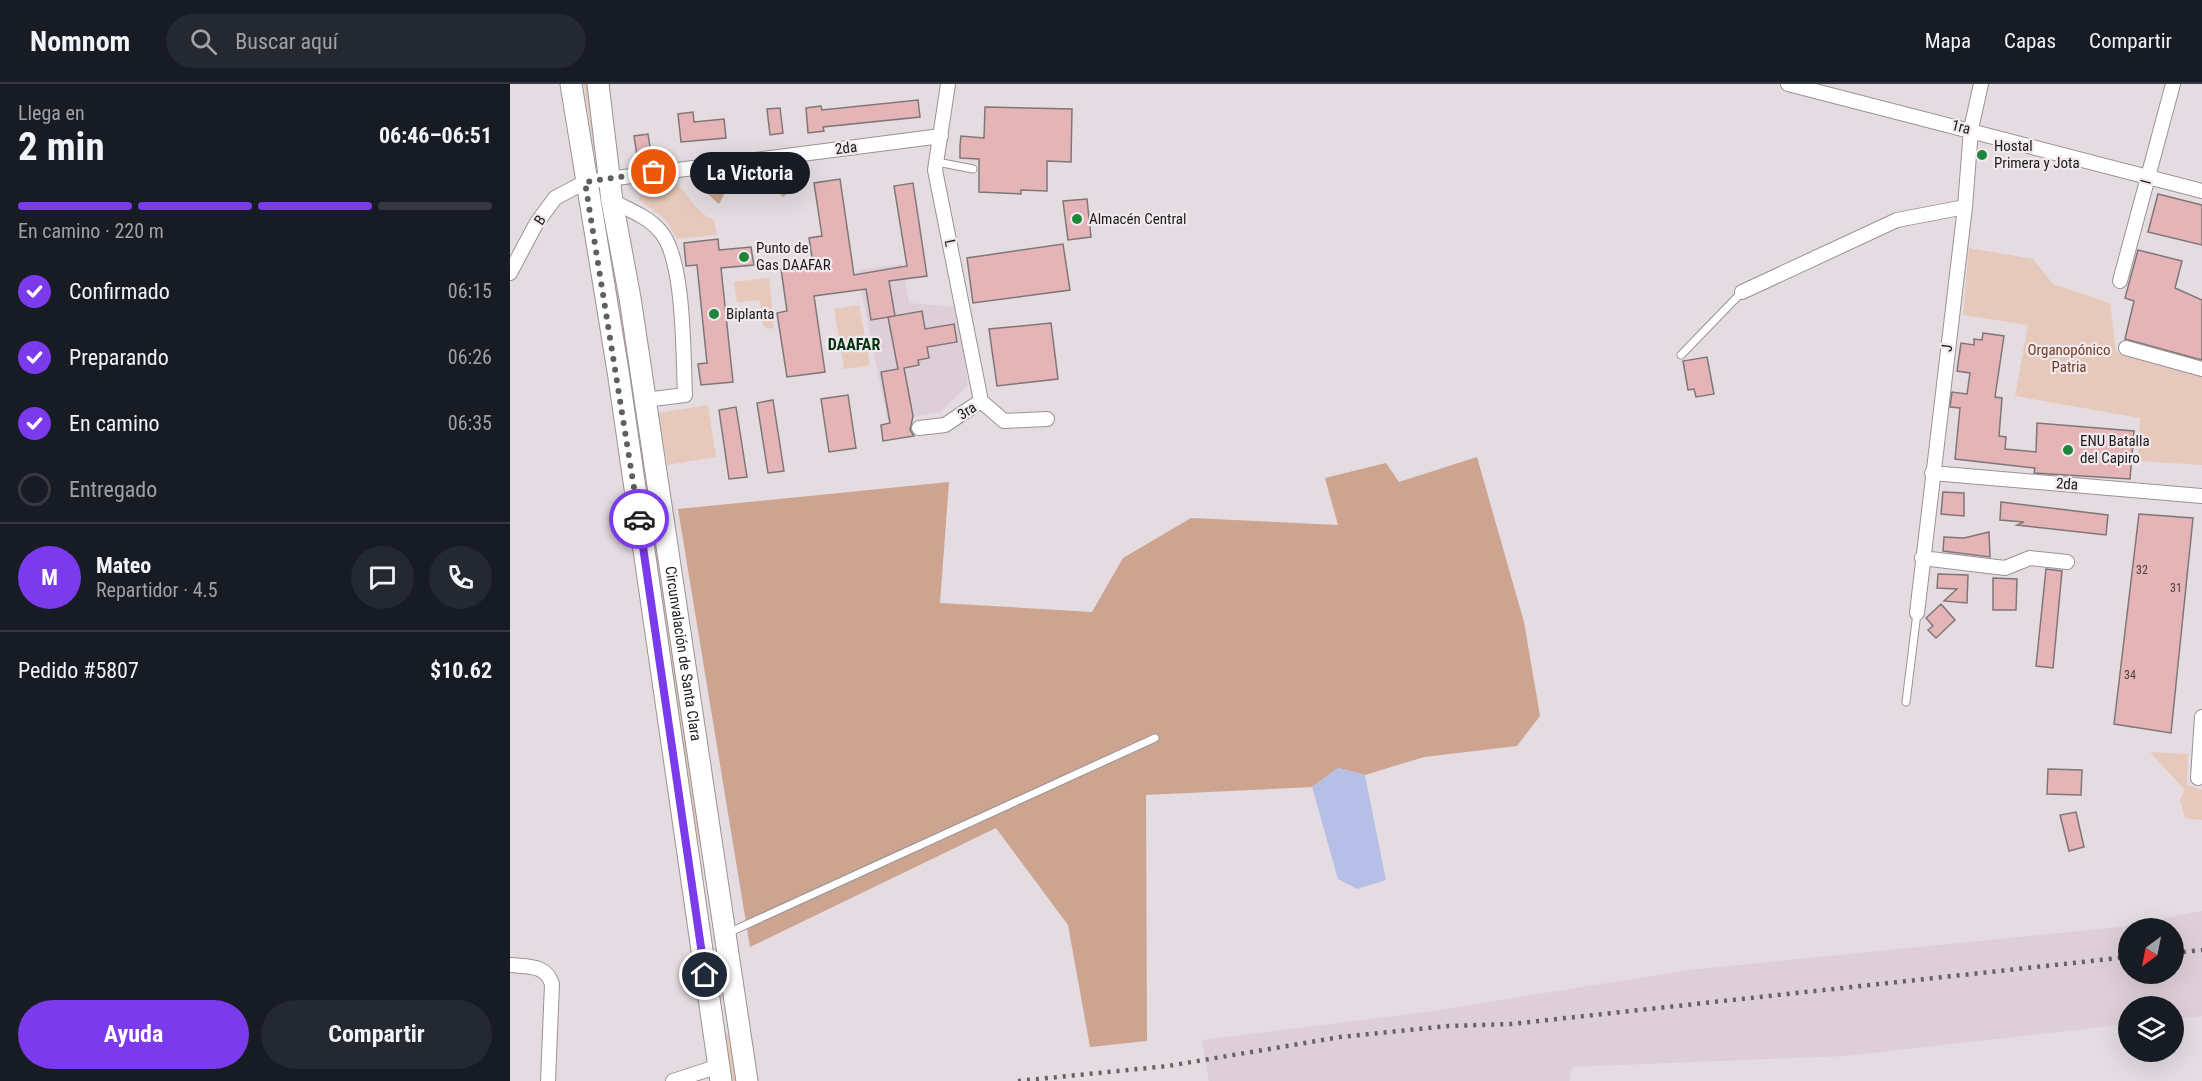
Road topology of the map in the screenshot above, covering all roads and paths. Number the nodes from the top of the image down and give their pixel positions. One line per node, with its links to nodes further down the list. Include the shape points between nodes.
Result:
1 (571, 84): 13 (highway, Circunvalación de Santa Clara)
2 (598, 84): 12 (highway, Circunvalación de Santa Clara)
3 (948, 84): 8 (street, L)
4 (1788, 84): 7 (street, 1ra)
5 (1981, 84): 7 (street, J)
6 (2173, 84): 11 (street, I)
7 (1971, 129): 11 (street, 1ra); 16 (street, J)
8 (941, 136): 9 (street, L); 12 (street, 2da)
9 (937, 162): 10 (lane); 24 (street, L, via 935,170)
10 (973, 169)
11 (2148, 176): 14 (street, 1ra); 18 (street, I)
12 (609, 177): 13 (street, 2da); 15 (highway, Circunvalación de Santa Clara)
13 (585, 182): 17 (street, B, via 555,198); 38 (highway, Circunvalación de Santa Clara, via 620,383)
14 (2202, 191)
15 (612, 201): 23 (highway, Circunvalación de Santa Clara); 23 (street, via 645,217 661,232 673,253 677,277 686,395)
16 (1965, 207): 19 (street, via 1897,220); 27 (street, J)
17 (510, 273)
18 (2120, 281)
19 (1742, 292): 21 (lane)
20 (2126, 348): 22 (street)
21 (1681, 355)
22 (2202, 369)
23 (645, 400): 36 (highway, Circunvalación de Santa Clara)
24 (981, 401): 25 (street, 3ra, via 1004,421); 26 (street, 3ra, via 945,425)
25 (1047, 419)
26 (919, 429)
27 (1932, 473): 28 (street, 2da); 29 (street, J)
28 (2202, 496)
29 (1923, 558): 30 (street, via 2005,568 2030,558); 31 (street, J)
30 (2067, 562)
31 (1917, 613): 32 (lane)
32 (1906, 702)
33 (2202, 717): 35 (street)
34 (1155, 738): 36 (lane)
35 (2198, 778)
36 (725, 934): 39 (highway, Circunvalación de Santa Clara)
37 (510, 965): 41 (street, via 542,969 550,976)
38 (705, 975): 39 (highway, via 718,984); 40 (highway, Circunvalación de Santa Clara)
39 (731, 975): 43 (highway, Circunvalación de Santa Clara)
40 (720, 1074): 42 (street)
41 (548, 1081)
42 (673, 1081)
43 (747, 1081)

